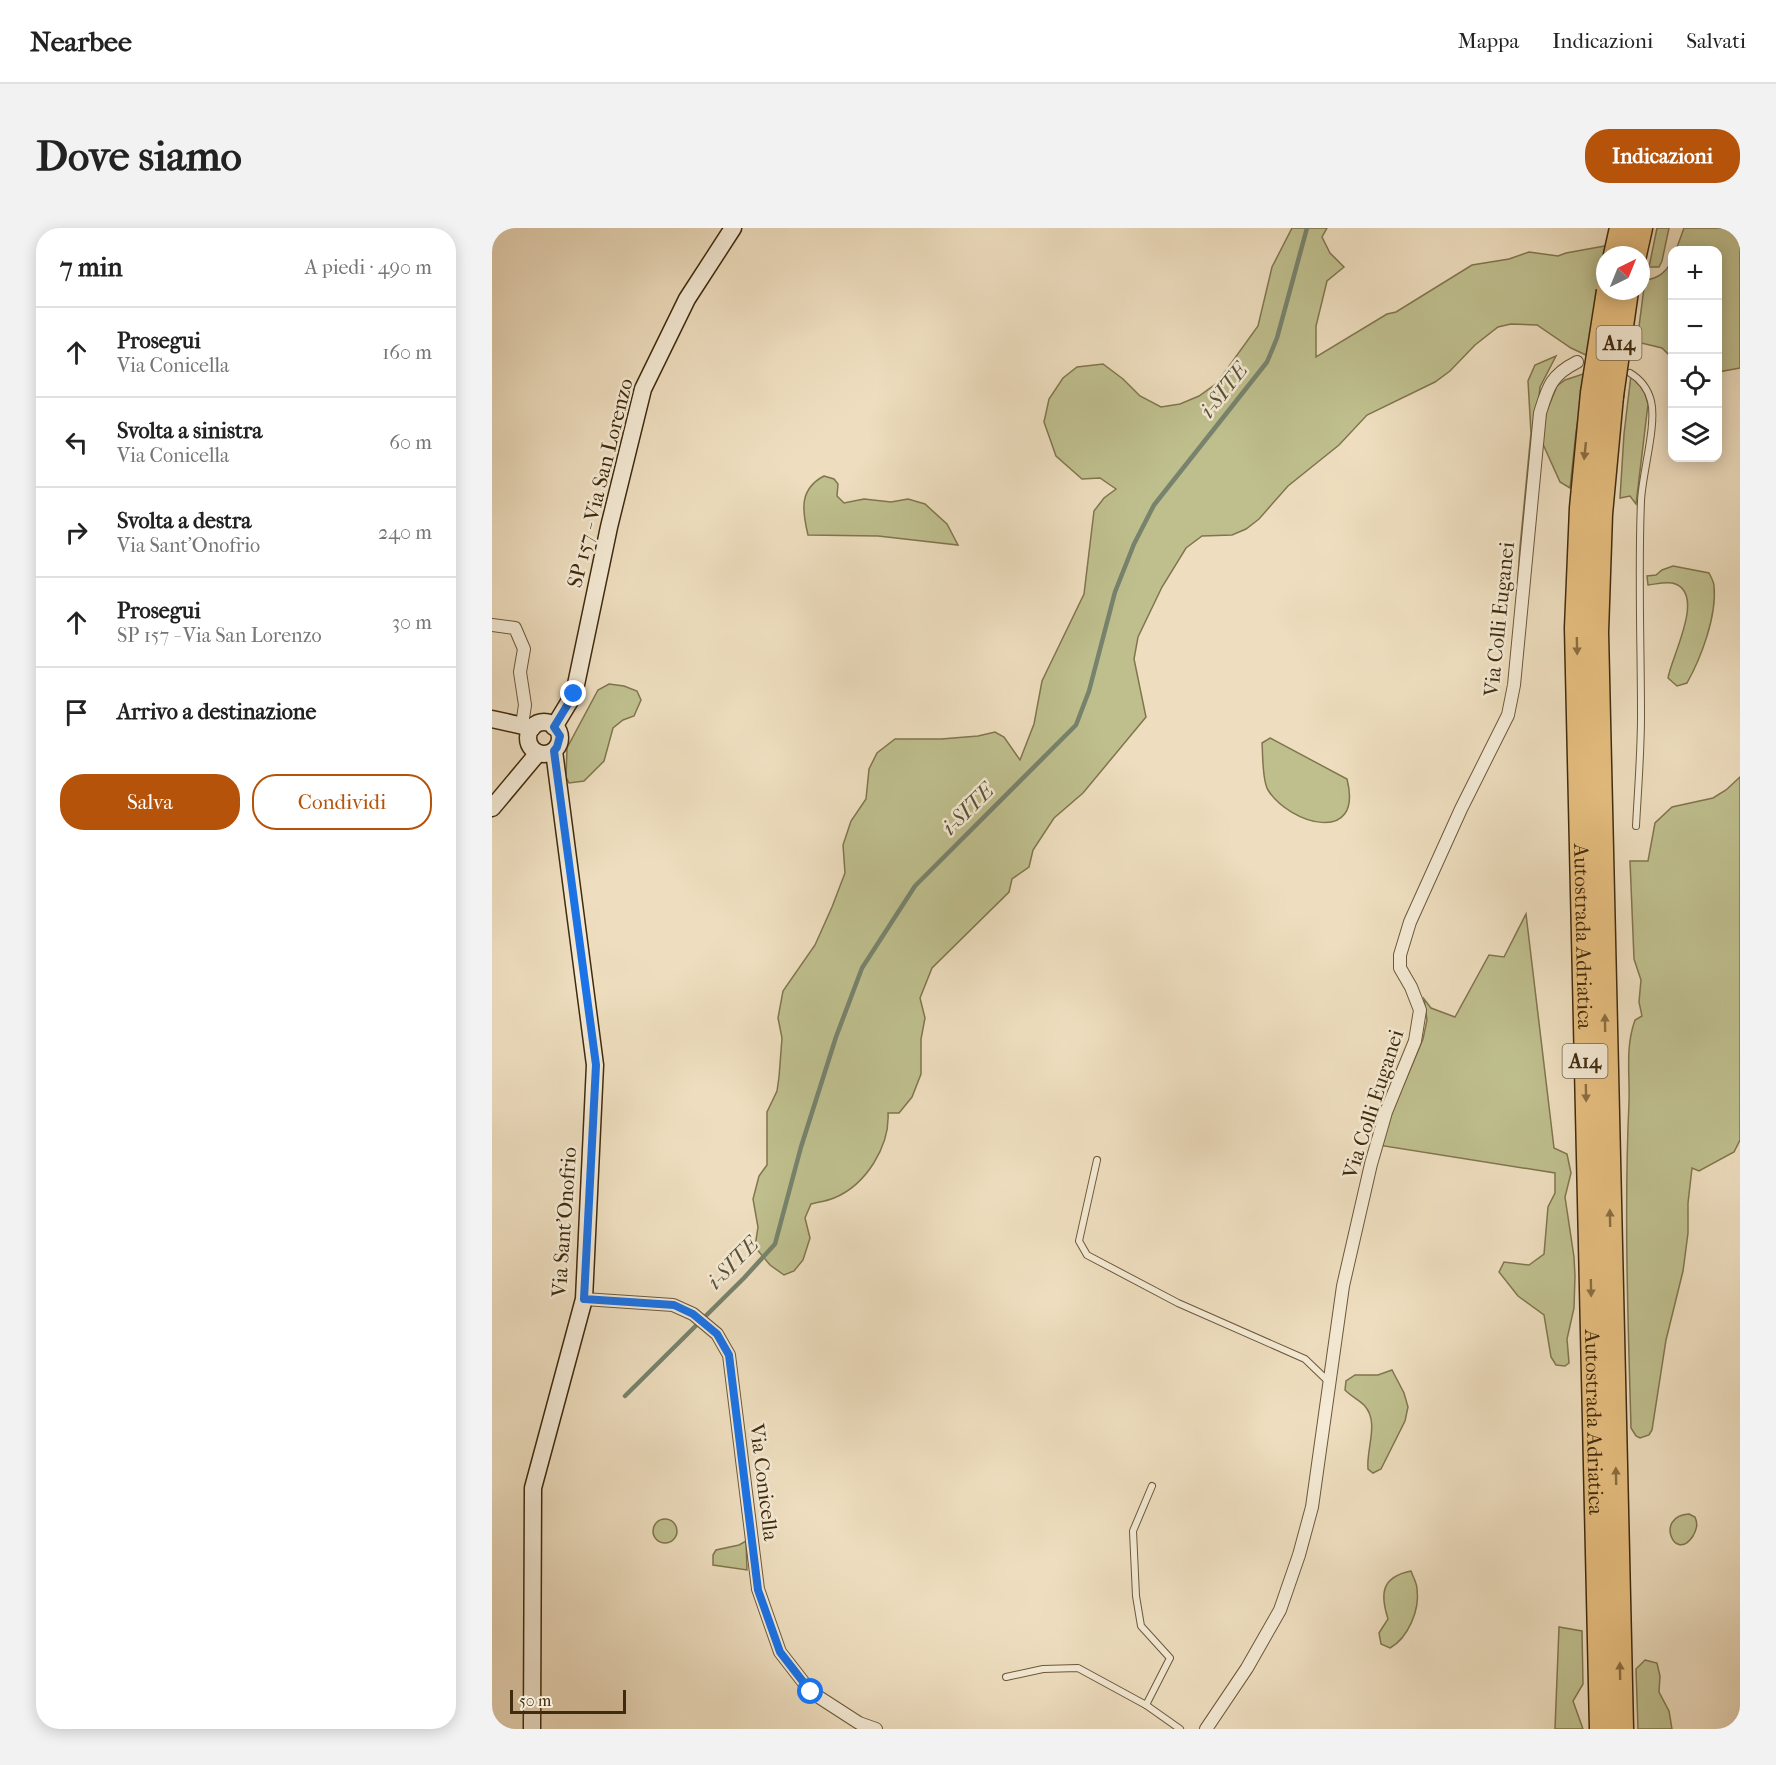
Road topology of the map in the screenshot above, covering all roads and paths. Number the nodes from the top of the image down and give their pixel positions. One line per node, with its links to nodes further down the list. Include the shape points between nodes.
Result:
1 (733, 228): 14 (street, SP 157 - Via San Lorenzo, via 687,300 643,389 574,694)
2 (1621, 228): 4 (highway)
3 (1641, 228): 5 (highway)
4 (1617, 246)
5 (1637, 246)
6 (1607, 300): 10 (highway, Autostrada Adriatica / A14, bridge)
7 (1625, 300): 10 (highway, Autostrada Adriatica / A14, bridge)
8 (1577, 362): 20 (street, Via Colli Euganei, via 1556,375 1540,413 1508,715 1456,819 1410,922 1400,955 1400,968 1420,1010 1415,1041 1386,1112 1371,1164 1343,1286)
9 (1630, 372): 17 (lane, via 1652,402 1641,497 1641,717)
10 (1602, 394): 28 (highway, Autostrada Adriatica / A14, one-way to 28, via 1581,508 1576,628); 29 (highway, Autostrada Adriatica / A14, one-way to 10, via 1597,632)
11 (492, 625): 13 (street, via 515,628 524,649 520,672)
12 (492, 719): 13 (street)
13 (527, 727): 14 (street, via 545,722); 15 (street, via 530,747)
14 (554, 727): 15 (street, via 560,736 557,747)
15 (546, 752): 16 (street); 19 (street, Via Sant'Onofrio, via 596,1065)
16 (492, 808)
17 (1636, 826)
18 (1097, 1160): 20 (lane, via 1079,1241 1088,1255 1178,1304 1305,1359)
19 (584, 1299): 24 (street, Via Sant'Onofrio, via 533,1488); 25 (street, Via Conicella, via 674,1305 693,1314 719,1338 729,1355 758,1590 780,1652 811,1692 859,1723)
20 (1330, 1383): 27 (street, Via Colli Euganei, via 1312,1507 1280,1610)
21 (1152, 1486): 23 (lane, via 1133,1531 1136,1596 1141,1626 1170,1659)
22 (1006, 1677): 23 (lane, via 1043,1669 1078,1668)
23 (1146, 1705): 26 (lane)
24 (532, 1729)
25 (876, 1729)
26 (1180, 1729)
27 (1206, 1729)
28 (1601, 1729)
29 (1622, 1729)

